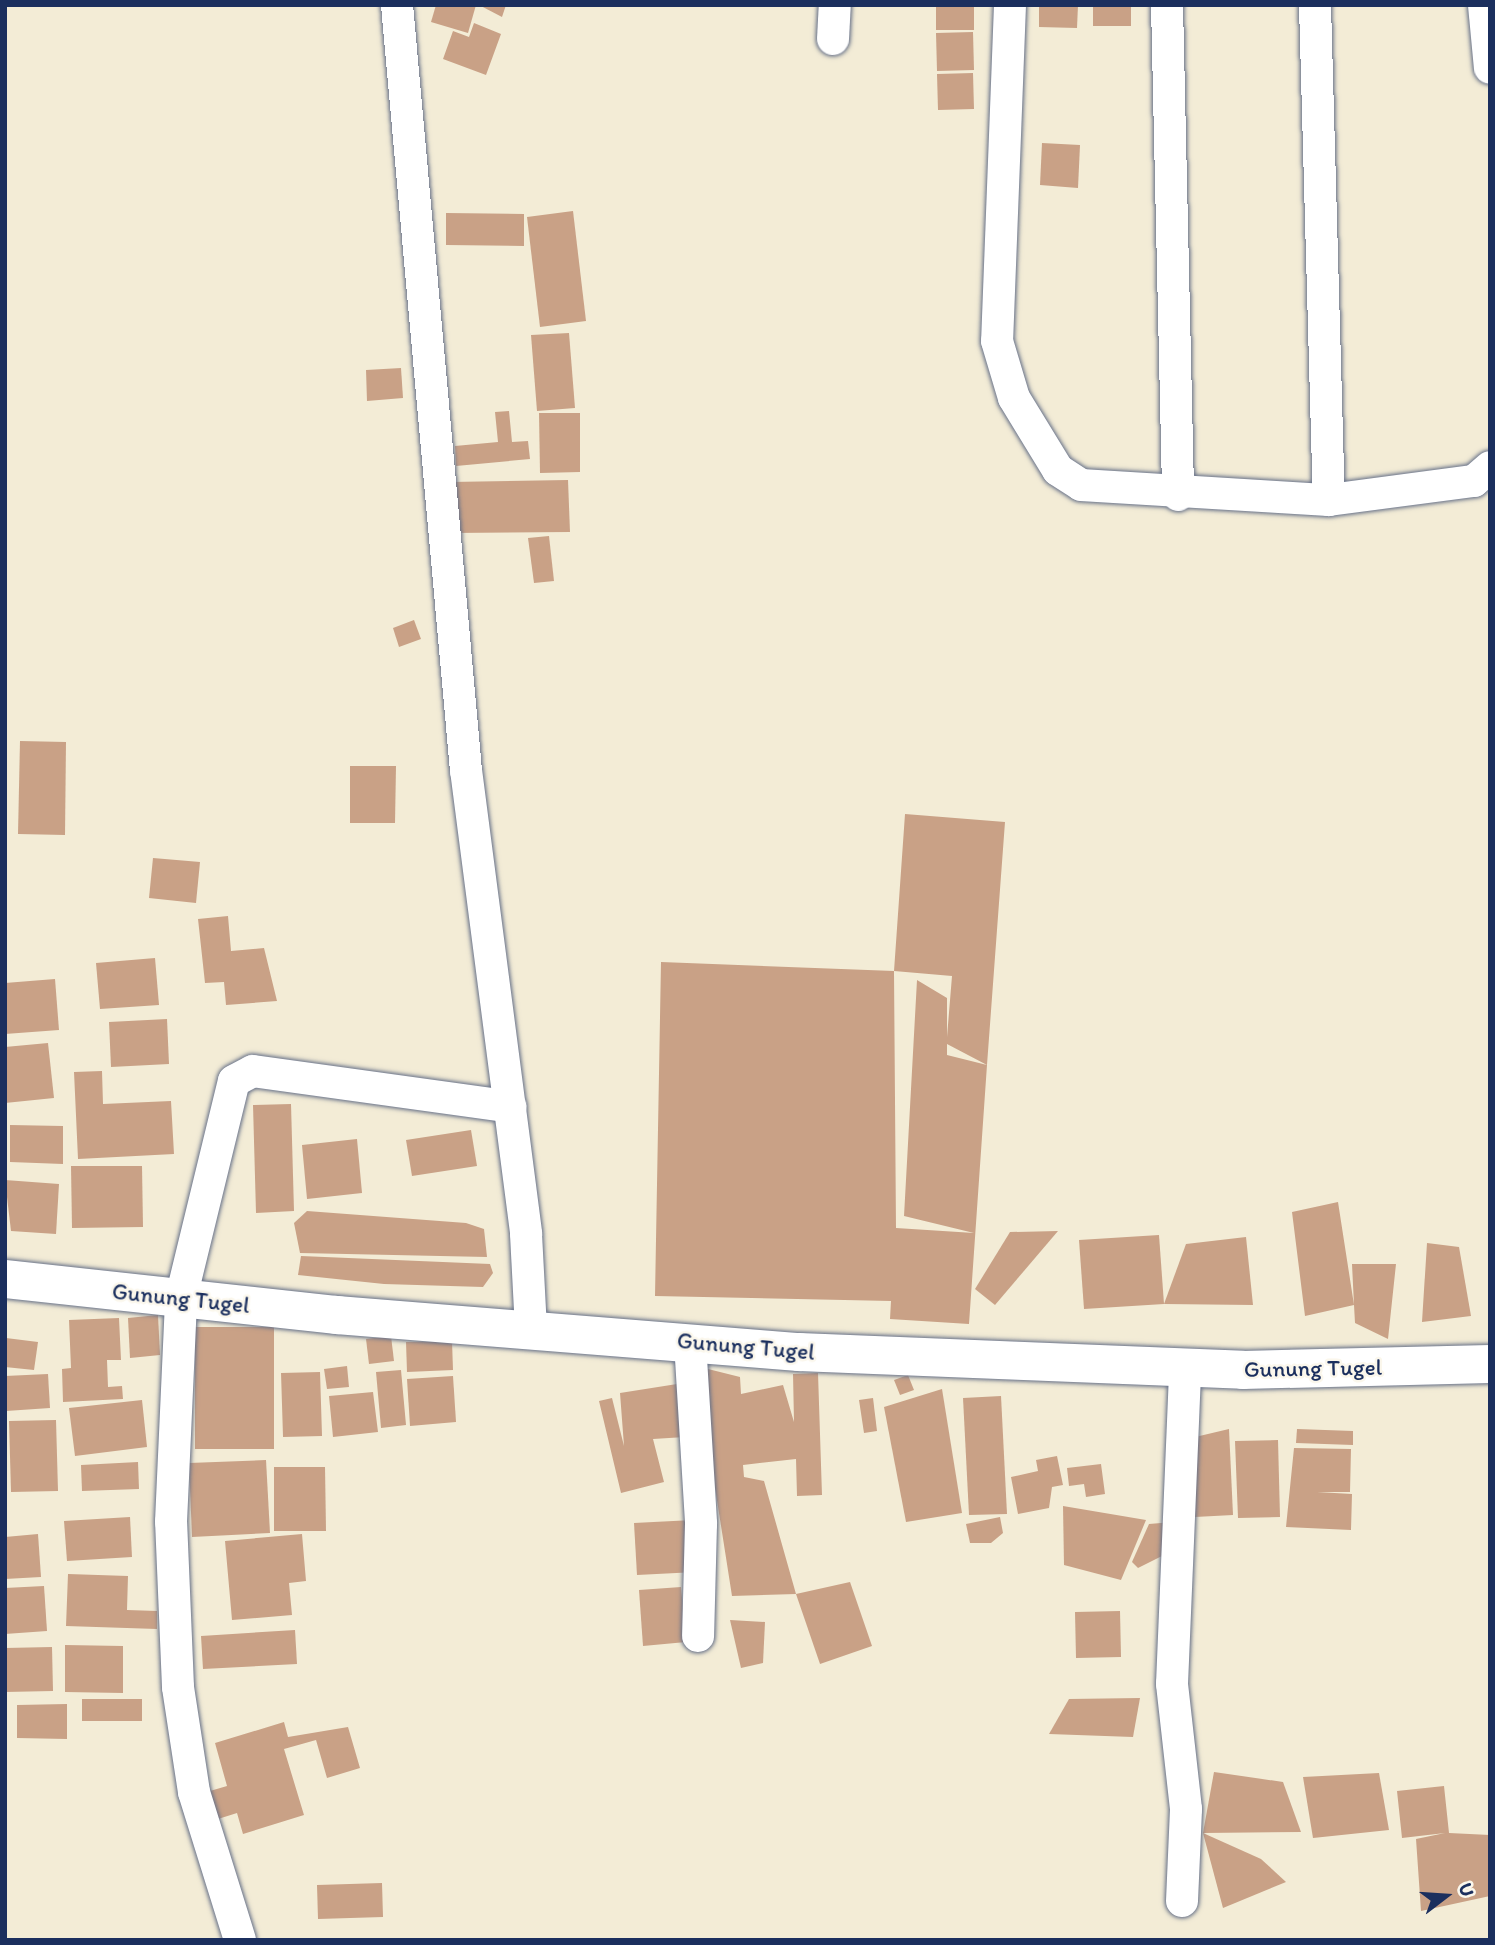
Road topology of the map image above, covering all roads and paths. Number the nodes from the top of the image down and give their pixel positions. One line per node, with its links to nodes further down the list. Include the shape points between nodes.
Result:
1 (397, 5): 12 (street, via 466,770)
2 (835, 5): 7 (street)
3 (1010, 5): 10 (street, via 996,341 1014,398 1040,447 1081,485)
4 (1167, 5): 10 (street)
5 (1315, 5): 11 (street)
6 (1484, 5): 8 (street)
7 (833, 39)
8 (1490, 68)
9 (1490, 467): 11 (street, via 1474,481)
10 (1178, 495): 11 (street)
11 (1329, 500)
12 (511, 1107): 14 (street, via 243,1073 230,1094); 15 (street)
13 (5, 1279): 14 (main road, Gunung Tugel)
14 (181, 1298): 15 (main road, Gunung Tugel); 21 (street, via 171,1522 178,1687 194,1792)
15 (531, 1329): 16 (main road, Gunung Tugel)
16 (690, 1342): 18 (main road, Gunung Tugel); 19 (street, via 701,1524)
17 (1490, 1364): 18 (main road, Gunung Tugel)
18 (1185, 1368): 20 (street, via 1172,1684 1185,1809)
19 (698, 1636)
20 (1182, 1901)
21 (240, 1940)

